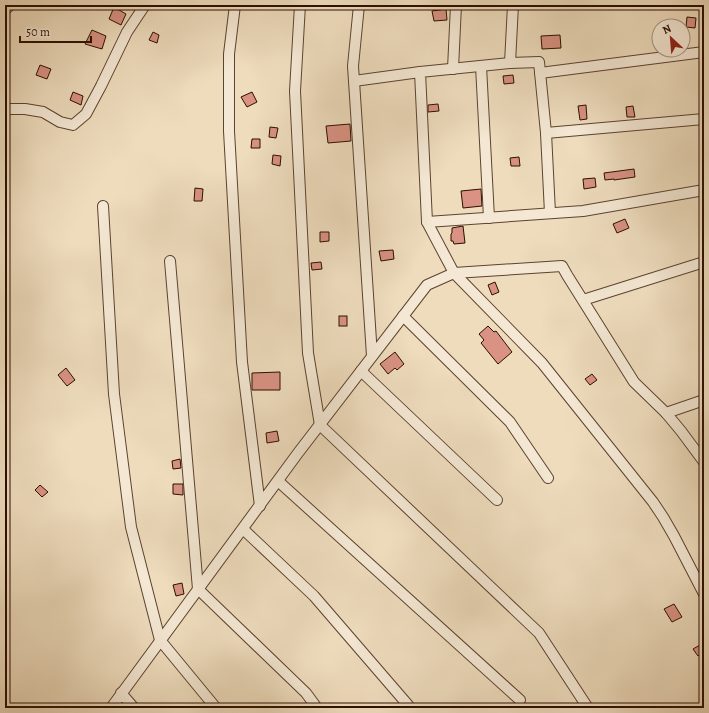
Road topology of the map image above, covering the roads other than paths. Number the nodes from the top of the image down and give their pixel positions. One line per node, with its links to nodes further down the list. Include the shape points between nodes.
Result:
1 (10, 5): 8 (street)
2 (145, 5): 16 (street, via 128,32 86,114 73,125 60,122 43,112)
3 (235, 5): 38 (street, via 229,54 229,131 242,362)
4 (300, 5): 33 (street, via 295,91 308,353)
5 (359, 5): 15 (street)
6 (456, 5): 12 (street)
7 (513, 5): 10 (street)
8 (5, 10)
9 (704, 52): 14 (street)
10 (510, 63): 11 (street); 14 (street, via 539,62)
11 (481, 66): 12 (street); 22 (street)
12 (453, 69): 13 (street)
13 (420, 72): 15 (street); 23 (street)
14 (540, 73): 18 (street)
15 (354, 81): 29 (street)
16 (5, 109)
17 (704, 120): 18 (street)
18 (546, 133): 21 (street)
19 (704, 190): 21 (street, via 583,211)
20 (103, 206): 42 (street, via 114,394 131,527)
21 (550, 213): 22 (street)
22 (489, 218): 23 (street)
23 (427, 222): 26 (street)
24 (170, 261): 40 (street)
25 (704, 262): 27 (street)
26 (454, 273): 27 (street, via 562,266); 28 (street, via 427,285); 41 (street, via 542,363 653,502)
27 (583, 300): 32 (street, via 634,382)
28 (403, 316): 29 (street); 35 (street, via 510,422)
29 (372, 356): 30 (street)
30 (361, 371): 33 (street); 37 (street)
31 (704, 400): 32 (street)
32 (666, 413): 34 (street)
33 (320, 425): 36 (street); 50 (street, via 539,633)
34 (704, 462)
35 (548, 478)
36 (278, 481): 38 (street); 44 (street)
37 (497, 500)
38 (260, 506): 39 (street)
39 (243, 529): 40 (street); 45 (street, via 314,596)
40 (198, 589): 42 (street); 49 (street, via 306,693)
41 (704, 594)
42 (160, 640): 43 (street); 48 (street)
43 (121, 693): 46 (street); 47 (street)
44 (520, 700)
45 (408, 705)
46 (110, 708)
47 (134, 708)
48 (216, 708)
49 (316, 708)
50 (588, 708)

